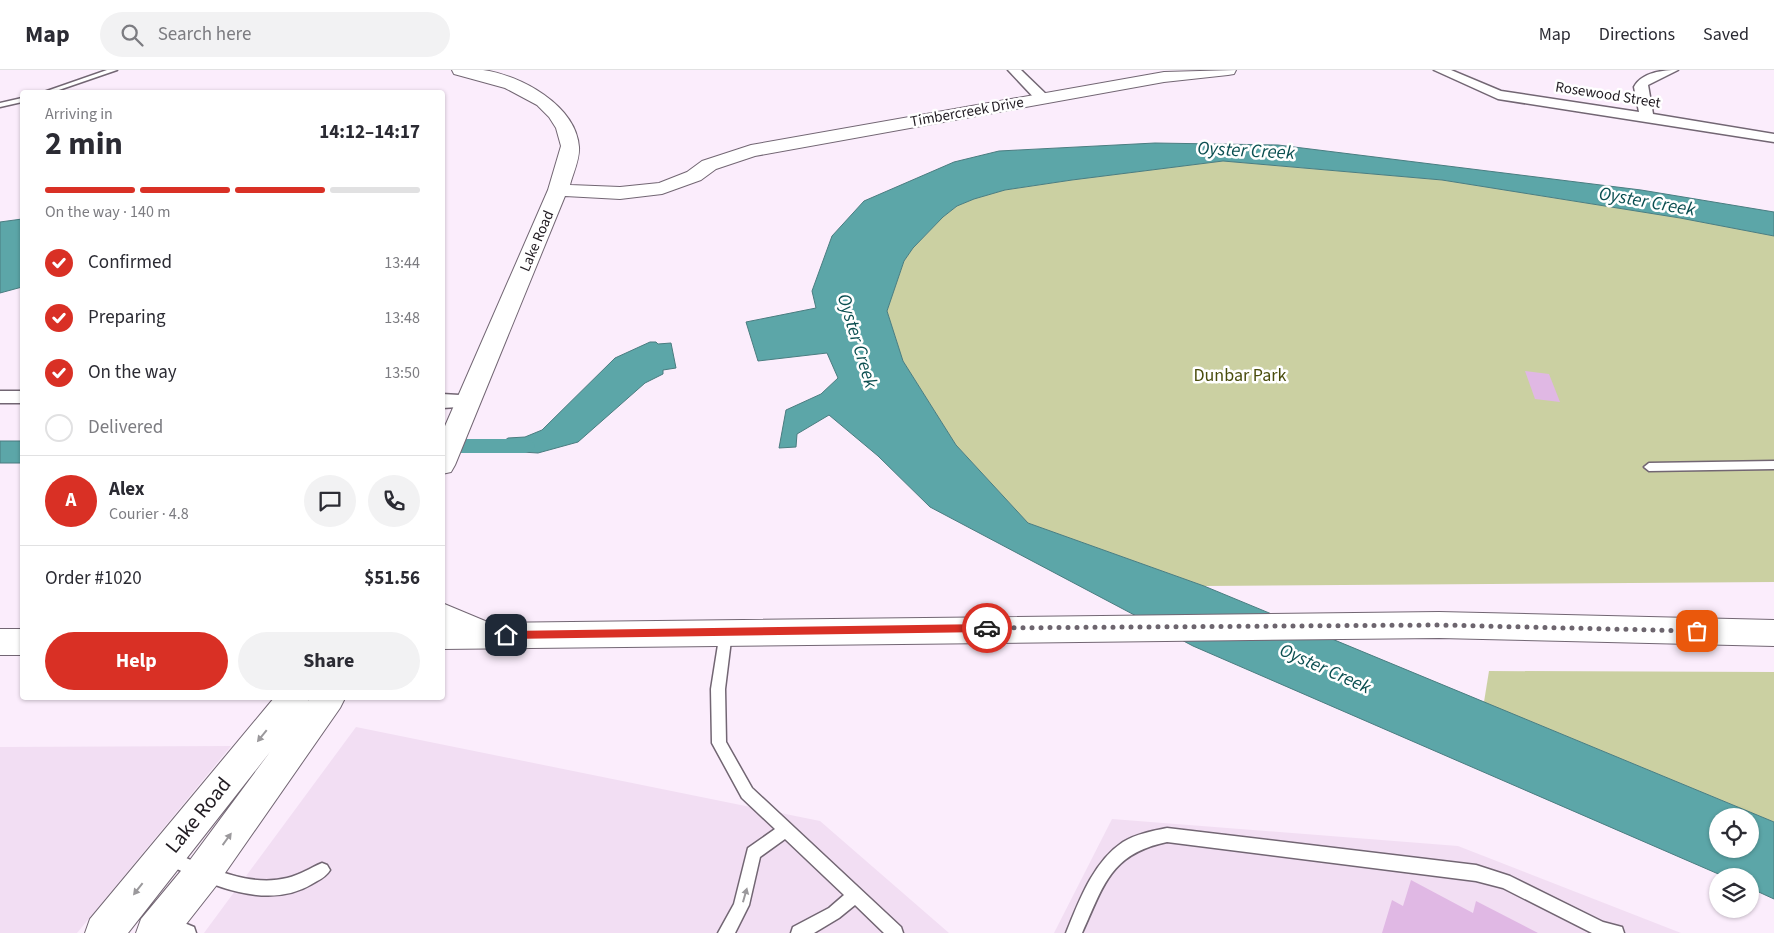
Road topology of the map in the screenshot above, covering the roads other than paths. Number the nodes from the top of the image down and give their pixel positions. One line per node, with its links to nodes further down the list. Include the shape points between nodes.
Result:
1 (114, 70): 7 (lane)
2 (460, 70): 13 (street, Lake Road, via 509,81 535,96 561,121 570,147)
3 (1014, 70): 8 (street)
4 (1228, 70): 8 (street, Timbercreek Drive, via 1164,77)
5 (1440, 70): 11 (street, Rosewood Street, via 1498,95)
6 (1672, 70): 11 (street, via 1643,83)
7 (54, 90)
8 (1043, 99): 13 (street, Timbercreek Drive, via 751,150 662,188 620,193)
9 (20, 100): 10 (lane)
10 (0, 105)
11 (1647, 117): 12 (street, Rosewood Street)
12 (1774, 138)
13 (558, 190): 17 (street, Lake Road)
14 (0, 397): 15 (street)
15 (20, 397)
16 (445, 402): 17 (street)
17 (467, 409): 18 (street, Lake Road)
18 (445, 458)
19 (1774, 465): 20 (lane)
20 (1649, 467)
21 (445, 616): 24 (street)
22 (726, 632): 23 (street, via 1439,625); 24 (street); 30 (lane, via 718,689 719,743 747,793)
23 (1774, 633)
24 (486, 635): 25 (street)
25 (445, 636)
26 (0, 642): 27 (street)
27 (20, 642)
28 (290, 700): 31 (street, Lake Road, one-way to 31)
29 (328, 700): 33 (street, Lake Road, one-way to 29)
30 (786, 830): 34 (lane); 37 (lane, one-way to 30, via 745,896 753,853)
31 (165, 856): 33 (lane); 36 (street, Lake Road, one-way to 36)
32 (322, 870): 33 (lane, via 308,880 275,889 258,888)
33 (202, 873): 35 (street, Lake Road)
34 (855, 894): 38 (lane, via 834,913); 39 (lane)
35 (168, 930)
36 (104, 933)
37 (726, 933)
38 (799, 933)
39 (895, 933)
40 (1074, 933): 41 (lane, via 1116,854 1131,843 1166,835 1476,873 1505,881 1601,929)
41 (1616, 933)

